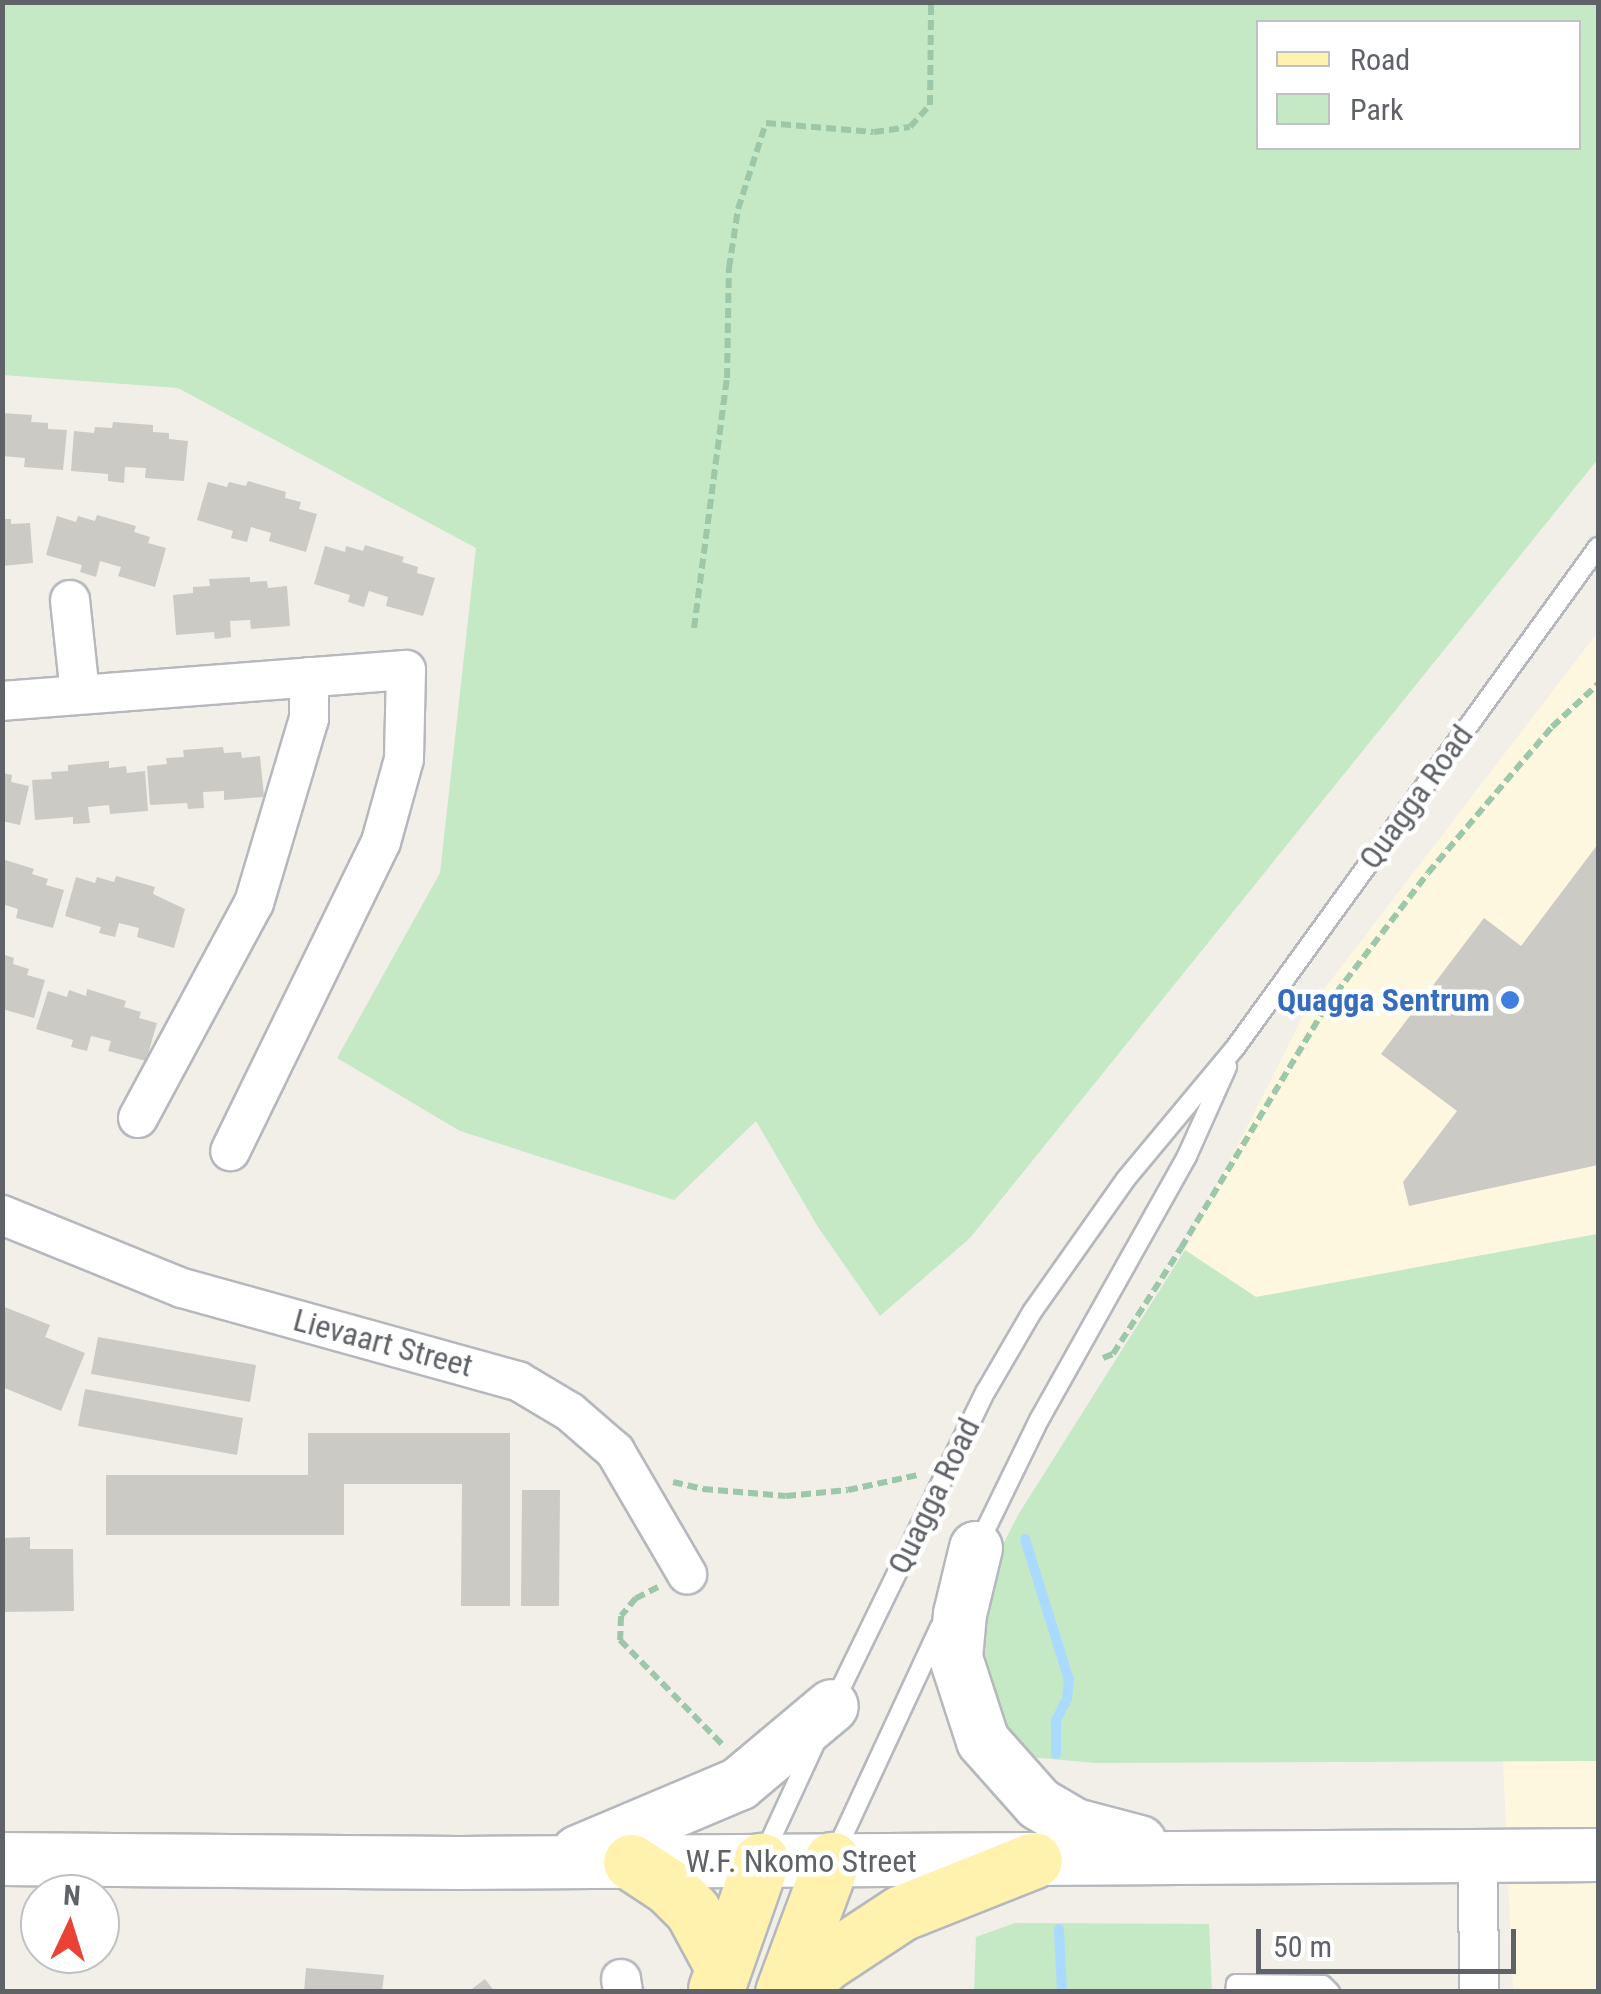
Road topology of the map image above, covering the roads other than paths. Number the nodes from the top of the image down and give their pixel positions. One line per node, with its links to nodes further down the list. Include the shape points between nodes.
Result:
1 (1598, 547): 6 (lane, Quagga Road)
2 (70, 600): 4 (street)
3 (308, 678): 4 (street); 7 (street, via 310,719 254,903); 8 (street, via 406,670 404,759 381,842)
4 (80, 693): 5 (street)
5 (2, 701)
6 (1235, 1048): 10 (lane, Quagga Road, via 1187,1156 1064,1373); 12 (lane, Quagga Road, via 1125,1180 1032,1312 947,1468)
7 (138, 1118)
8 (230, 1151)
9 (2, 1215): 11 (street, Lievaart Street, via 182,1288 518,1380 570,1412 614,1451)
10 (976, 1548): 16 (lane, Quagga Road); 18 (main road, via 956,1658 983,1740 1008,1773 1039,1804 1116,1839)
11 (687, 1574)
12 (832, 1706): 19 (lane, Quagga Road); 20 (main road, via 752,1775)
13 (1598, 1855): 14 (main road, W.F. Nkomo Street)
14 (1478, 1858): 18 (main road, W.F. Nkomo Street); 27 (street)
15 (2, 1859): 20 (main road, W.F. Nkomo Street)
16 (832, 1860): 17 (main road, W.F. Nkomo Street); 19 (main road, W.F. Nkomo Street); 23 (main road, Quagga Road)
17 (1034, 1860): 18 (main road, W.F. Nkomo Street); 24 (main road, via 901,1913 826,1963)
18 (1266, 1860)
19 (761, 1861): 21 (main road, W.F. Nkomo Street); 22 (main road, Quagga Road)
20 (554, 1862): 21 (main road, W.F. Nkomo Street)
21 (632, 1862): 22 (main road, via 692,1910)
22 (719, 1979)
23 (782, 1992)
24 (796, 1992)
25 (1236, 1992): 26 (lane, via 1236,1984 1323,1985)
26 (1330, 1992)
27 (1478, 1992)

